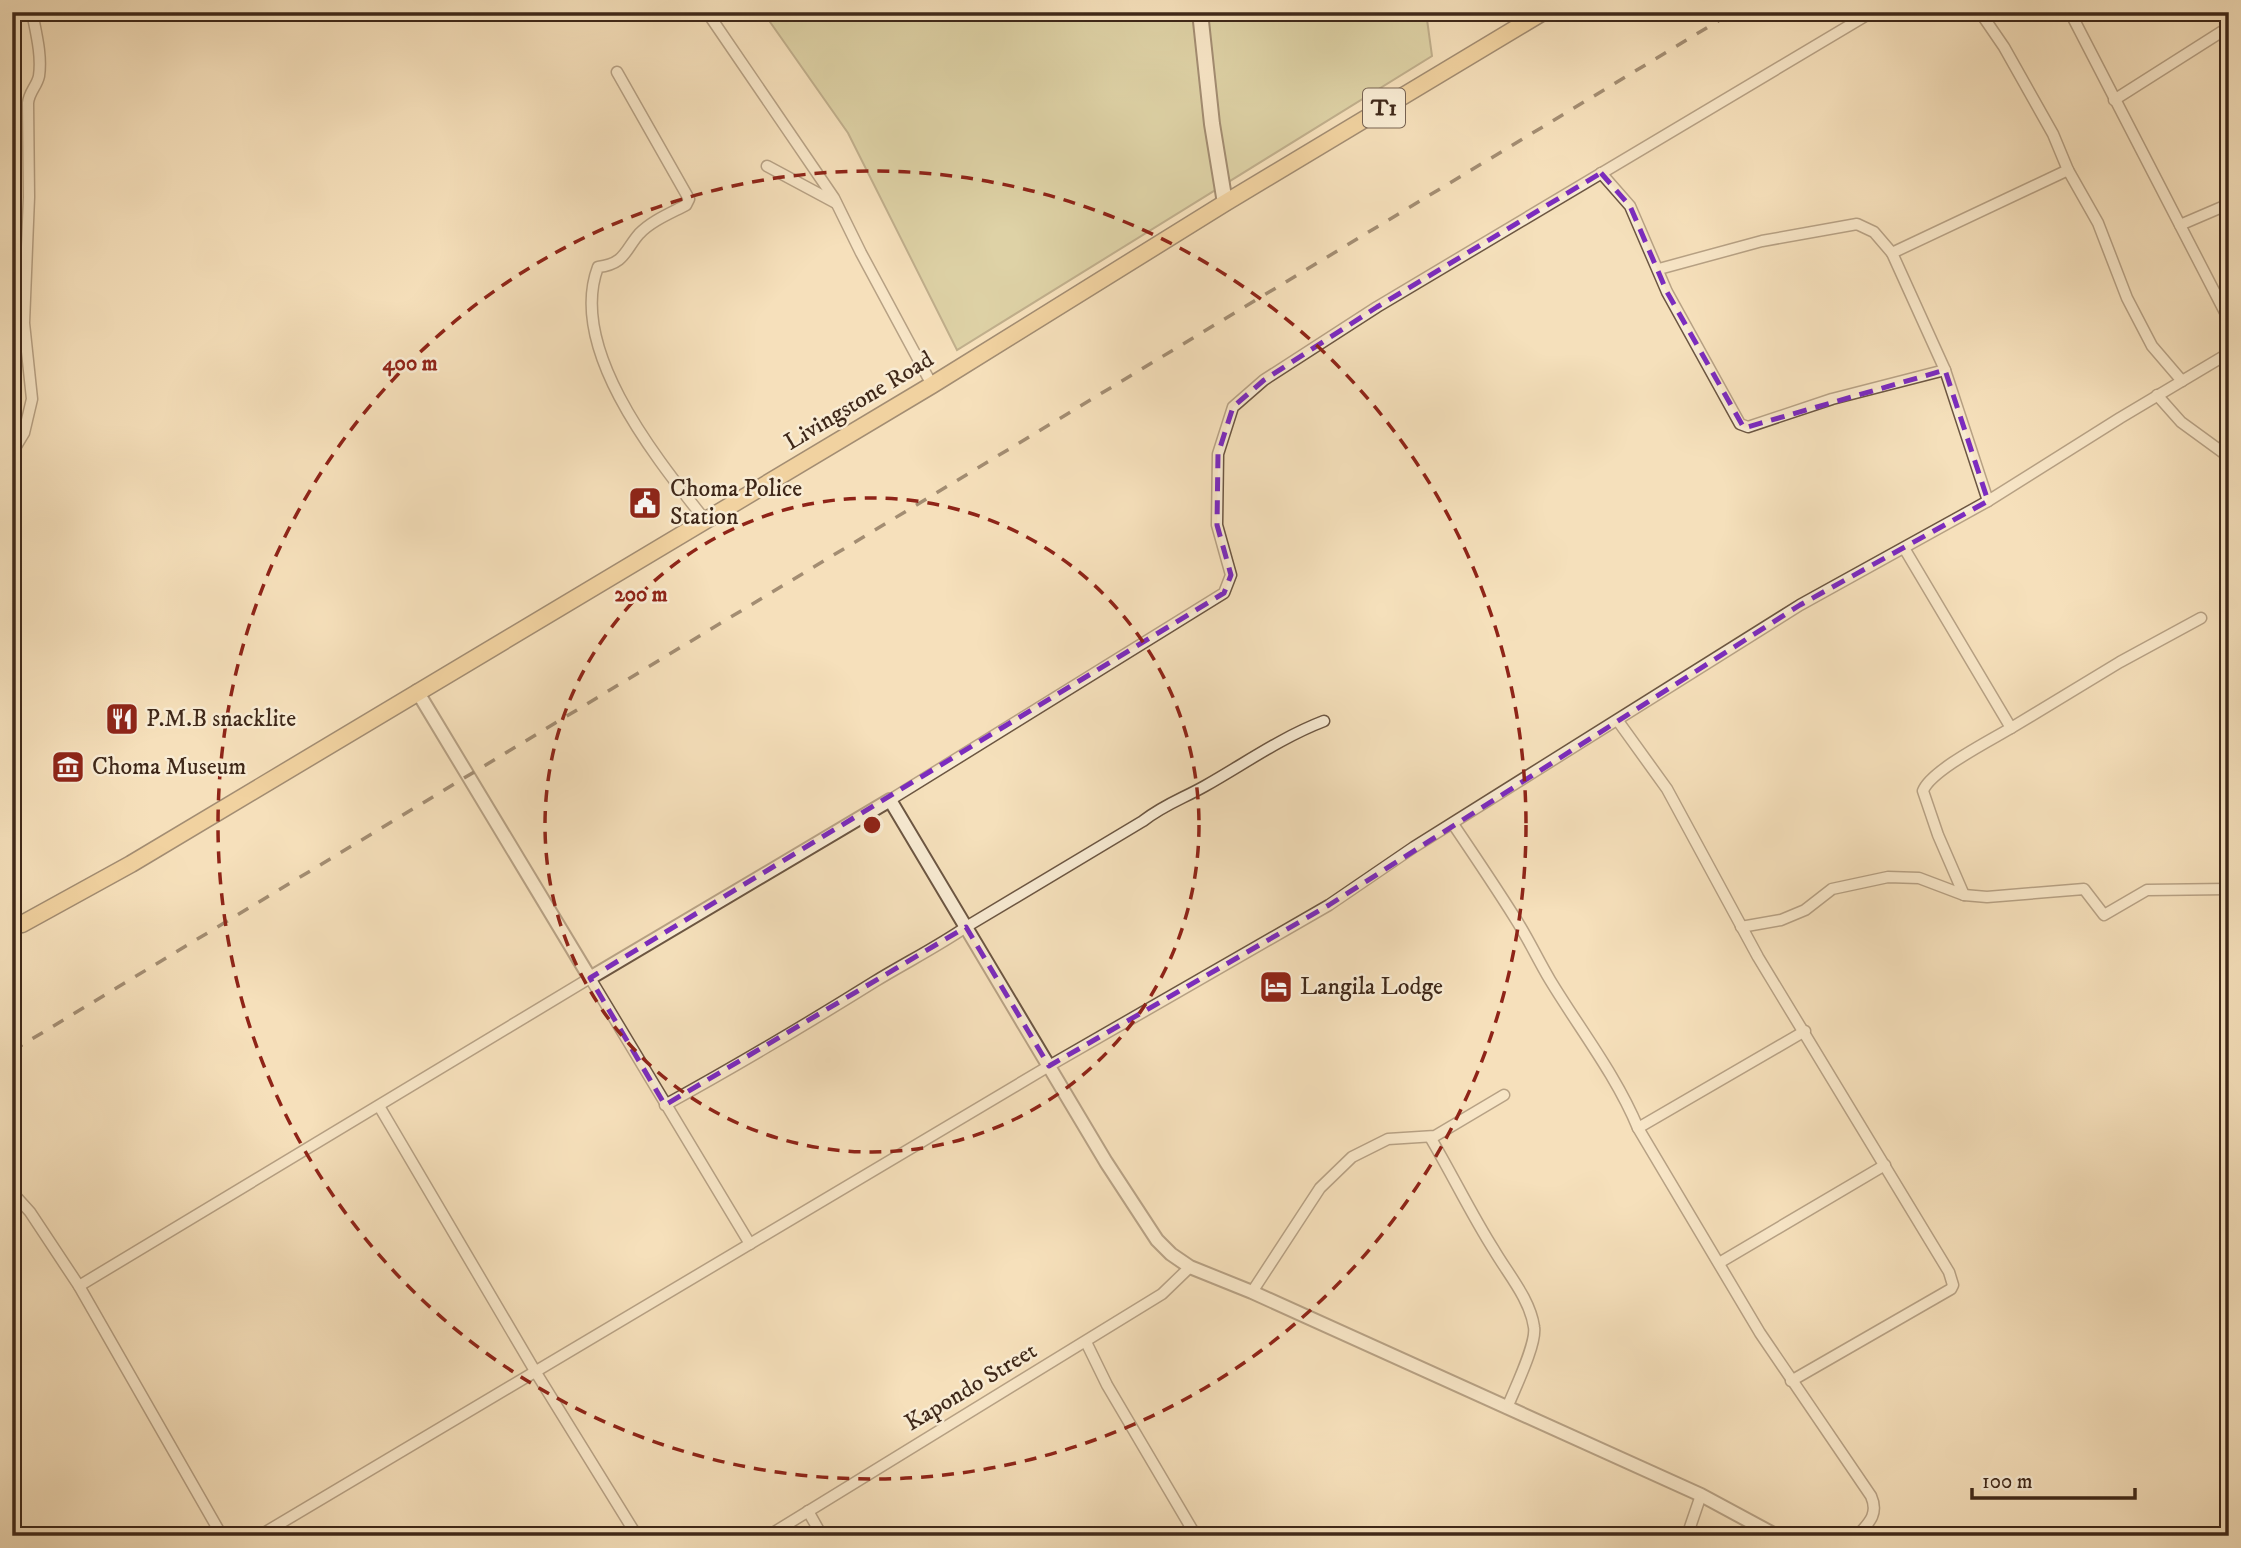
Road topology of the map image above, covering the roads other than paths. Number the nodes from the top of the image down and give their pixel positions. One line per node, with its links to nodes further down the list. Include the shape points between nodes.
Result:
1 (32, 12): 26 (street, via 39,63 38,80 28,103 24,323 32,399 24,433)
2 (707, 12): 14 (street)
3 (1200, 12): 15 (main road)
4 (1543, 12): 15 (highway, Livingstone Road / T1)
5 (1872, 12): 13 (street)
6 (1980, 12): 12 (street, via 2053,134)
7 (2070, 12): 10 (street)
8 (2229, 27): 10 (street)
9 (617, 72): 29 (street, via 689,199 640,234 629,252 610,266 598,267 593,326 618,393)
10 (2115, 100): 17 (street)
11 (766, 166): 14 (street)
12 (2068, 170): 18 (street); 23 (street, via 2098,223 2127,298 2152,346)
13 (1601, 173): 19 (street, via 1630,206); 36 (street, via 1377,307 1264,380 1233,407 1218,454 1217,525 1231,575 1224,593)
14 (836, 203): 24 (street)
15 (1225, 203): 24 (highway, Livingstone Road / T1)
16 (2229, 204): 17 (street)
17 (2180, 225): 20 (street)
18 (1892, 253): 19 (street, via 1874,232 1857,224 1762,241); 22 (street)
19 (1659, 269): 22 (street, via 1667,292 1740,424 1748,427 1832,399)
20 (2229, 320)
21 (2229, 353): 23 (street)
22 (1945, 370): 28 (street)
23 (2182, 381): 25 (street)
24 (932, 385): 29 (highway, Livingstone Road / T1)
25 (2157, 396): 27 (street, via 2181,422); 28 (street)
26 (12, 453)
27 (2229, 457)
28 (1988, 501): 30 (street)
29 (705, 520): 32 (highway, Livingstone Road / T1)
30 (1904, 548): 33 (street, via 1800,605); 35 (street)
31 (2201, 618): 35 (street)
32 (417, 691): 40 (highway, Livingstone Road / T1, via 131,864 22,924); 43 (street)
33 (1618, 720): 37 (street); 42 (street, via 1667,789)
34 (1324, 721): 41 (street, via 1172,801)
35 (2011, 728): 39 (street, via 1956,761 1923,791)
36 (890, 800): 41 (street); 43 (street)
37 (1453, 824): 45 (street, via 1329,905); 49 (street, via 1588,1035)
38 (2229, 889): 39 (street, via 2147,890 2104,915 2084,889)
39 (1964, 895): 42 (street, via 1919,878 1888,877 1832,889 1805,910 1781,920)
40 (12, 925)
41 (966, 927): 45 (street); 47 (street, via 760,1054)
42 (1741, 927): 44 (street)
43 (590, 978): 47 (street); 48 (street)
44 (1805, 1031): 49 (street); 51 (street)
45 (1049, 1066): 53 (street); 55 (street, via 1157,1240)
46 (1504, 1095): 50 (street)
47 (665, 1105): 53 (street)
48 (379, 1106): 56 (street); 59 (street)
49 (1638, 1128): 54 (street)
50 (1430, 1137): 57 (street, via 1388,1139 1352,1157 1320,1188); 61 (street, via 1513,1279 1535,1328)
51 (1885, 1165): 54 (street); 60 (street, via 1953,1285)
52 (12, 1192): 56 (street)
53 (750, 1244): 59 (street)
54 (1719, 1263): 60 (street)
55 (1190, 1267): 57 (street); 58 (street, Kapondo Street, via 1162,1294)
56 (79, 1286): 64 (street)
57 (1252, 1293): 61 (street)
58 (1086, 1342): 63 (street, Kapondo Street); 69 (street)
59 (535, 1371): 65 (street); 66 (street)
60 (1791, 1381): 72 (street, via 1874,1500 1872,1519)
61 (1507, 1408): 62 (street)
62 (1701, 1495): 70 (street); 71 (street)
63 (807, 1511): 67 (street, Kapondo Street); 68 (street)
64 (222, 1536)
65 (259, 1536)
66 (637, 1536)
67 (768, 1536)
68 (822, 1536)
69 (1196, 1536)
70 (1687, 1536)
71 (1777, 1536)
72 (1857, 1536)

